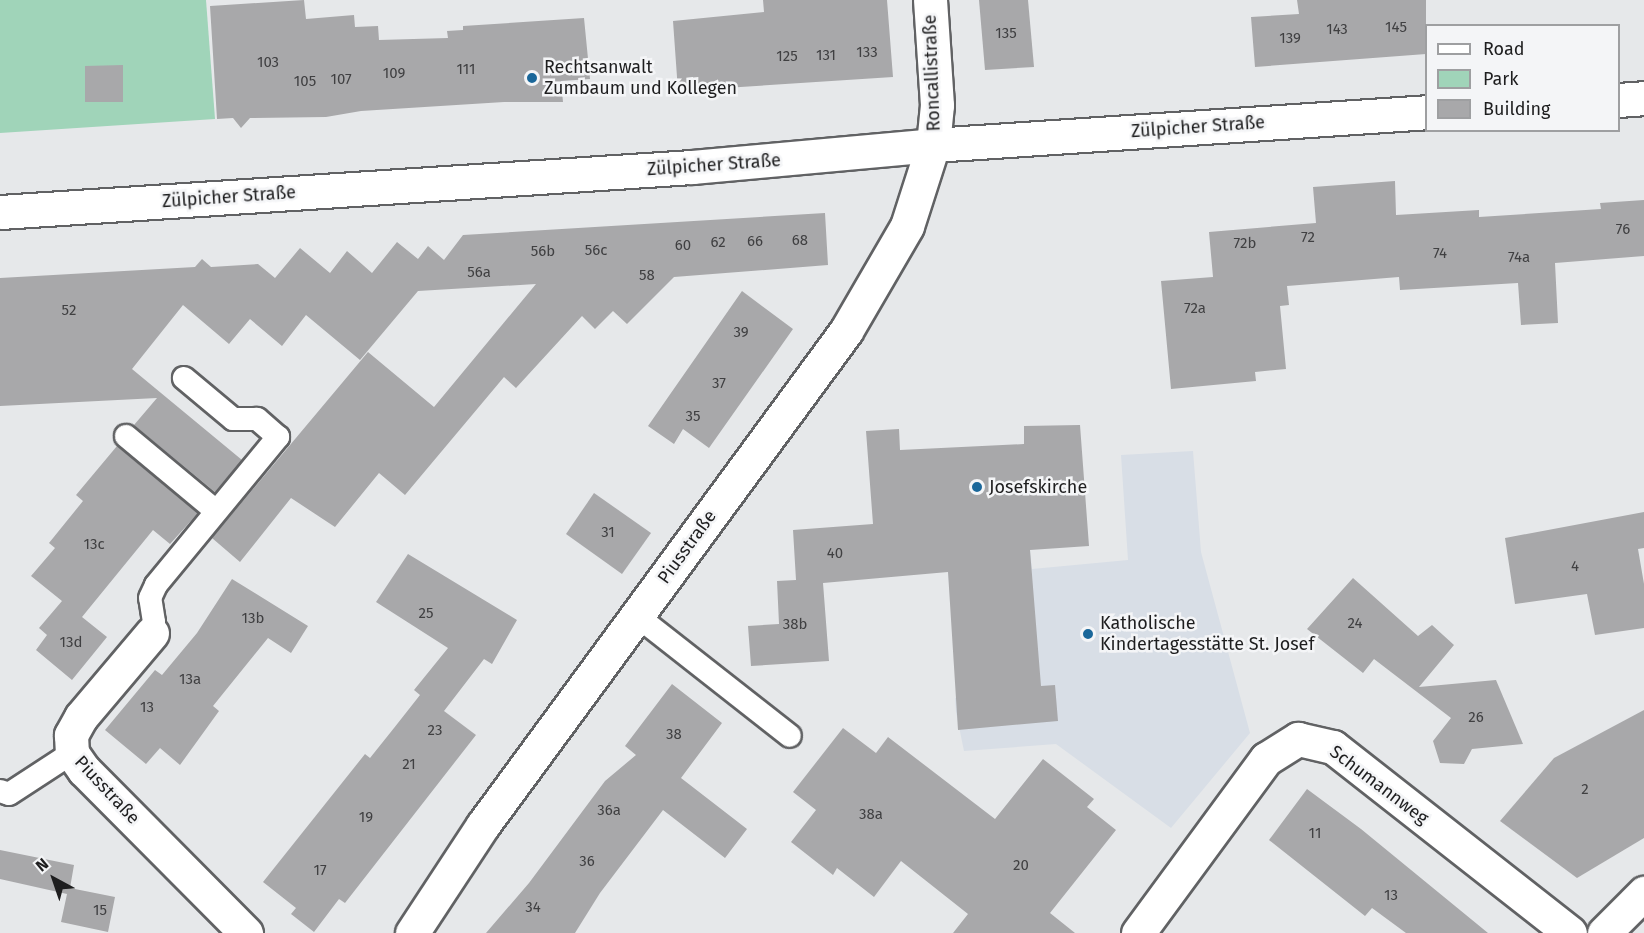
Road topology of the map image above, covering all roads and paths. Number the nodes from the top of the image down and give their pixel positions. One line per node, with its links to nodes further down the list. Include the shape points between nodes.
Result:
1 (930, 0): 5 (street, Roncallistraße, via 937,105)
2 (1644, 98): 3 (street)
3 (1620, 100)
4 (1425, 112): 5 (street, Zülpicher Straße)
5 (933, 146): 6 (street, Zülpicher Straße, via 692,167); 10 (street, Piusstraße, via 907,226 846,331)
6 (0, 212)
7 (184, 378): 9 (lane, via 233,419 256,419 278,437)
8 (126, 436): 9 (lane)
9 (216, 511): 11 (lane, via 156,585 150,598)
10 (636, 616): 12 (lane); 17 (street, Piusstraße, via 483,825)
11 (152, 633): 13 (street, Piusstraße, via 81,717 71,735)
12 (790, 736)
13 (72, 753): 14 (lane, via 9,794); 16 (street, Piusstraße, via 84,770)
14 (0, 791)
15 (1644, 893): 20 (street)
16 (246, 933)
17 (412, 933)
18 (1138, 933): 19 (street, Schumannweg, via 1266,759 1298,739 1333,747)
19 (1570, 933)
20 (1604, 933)

